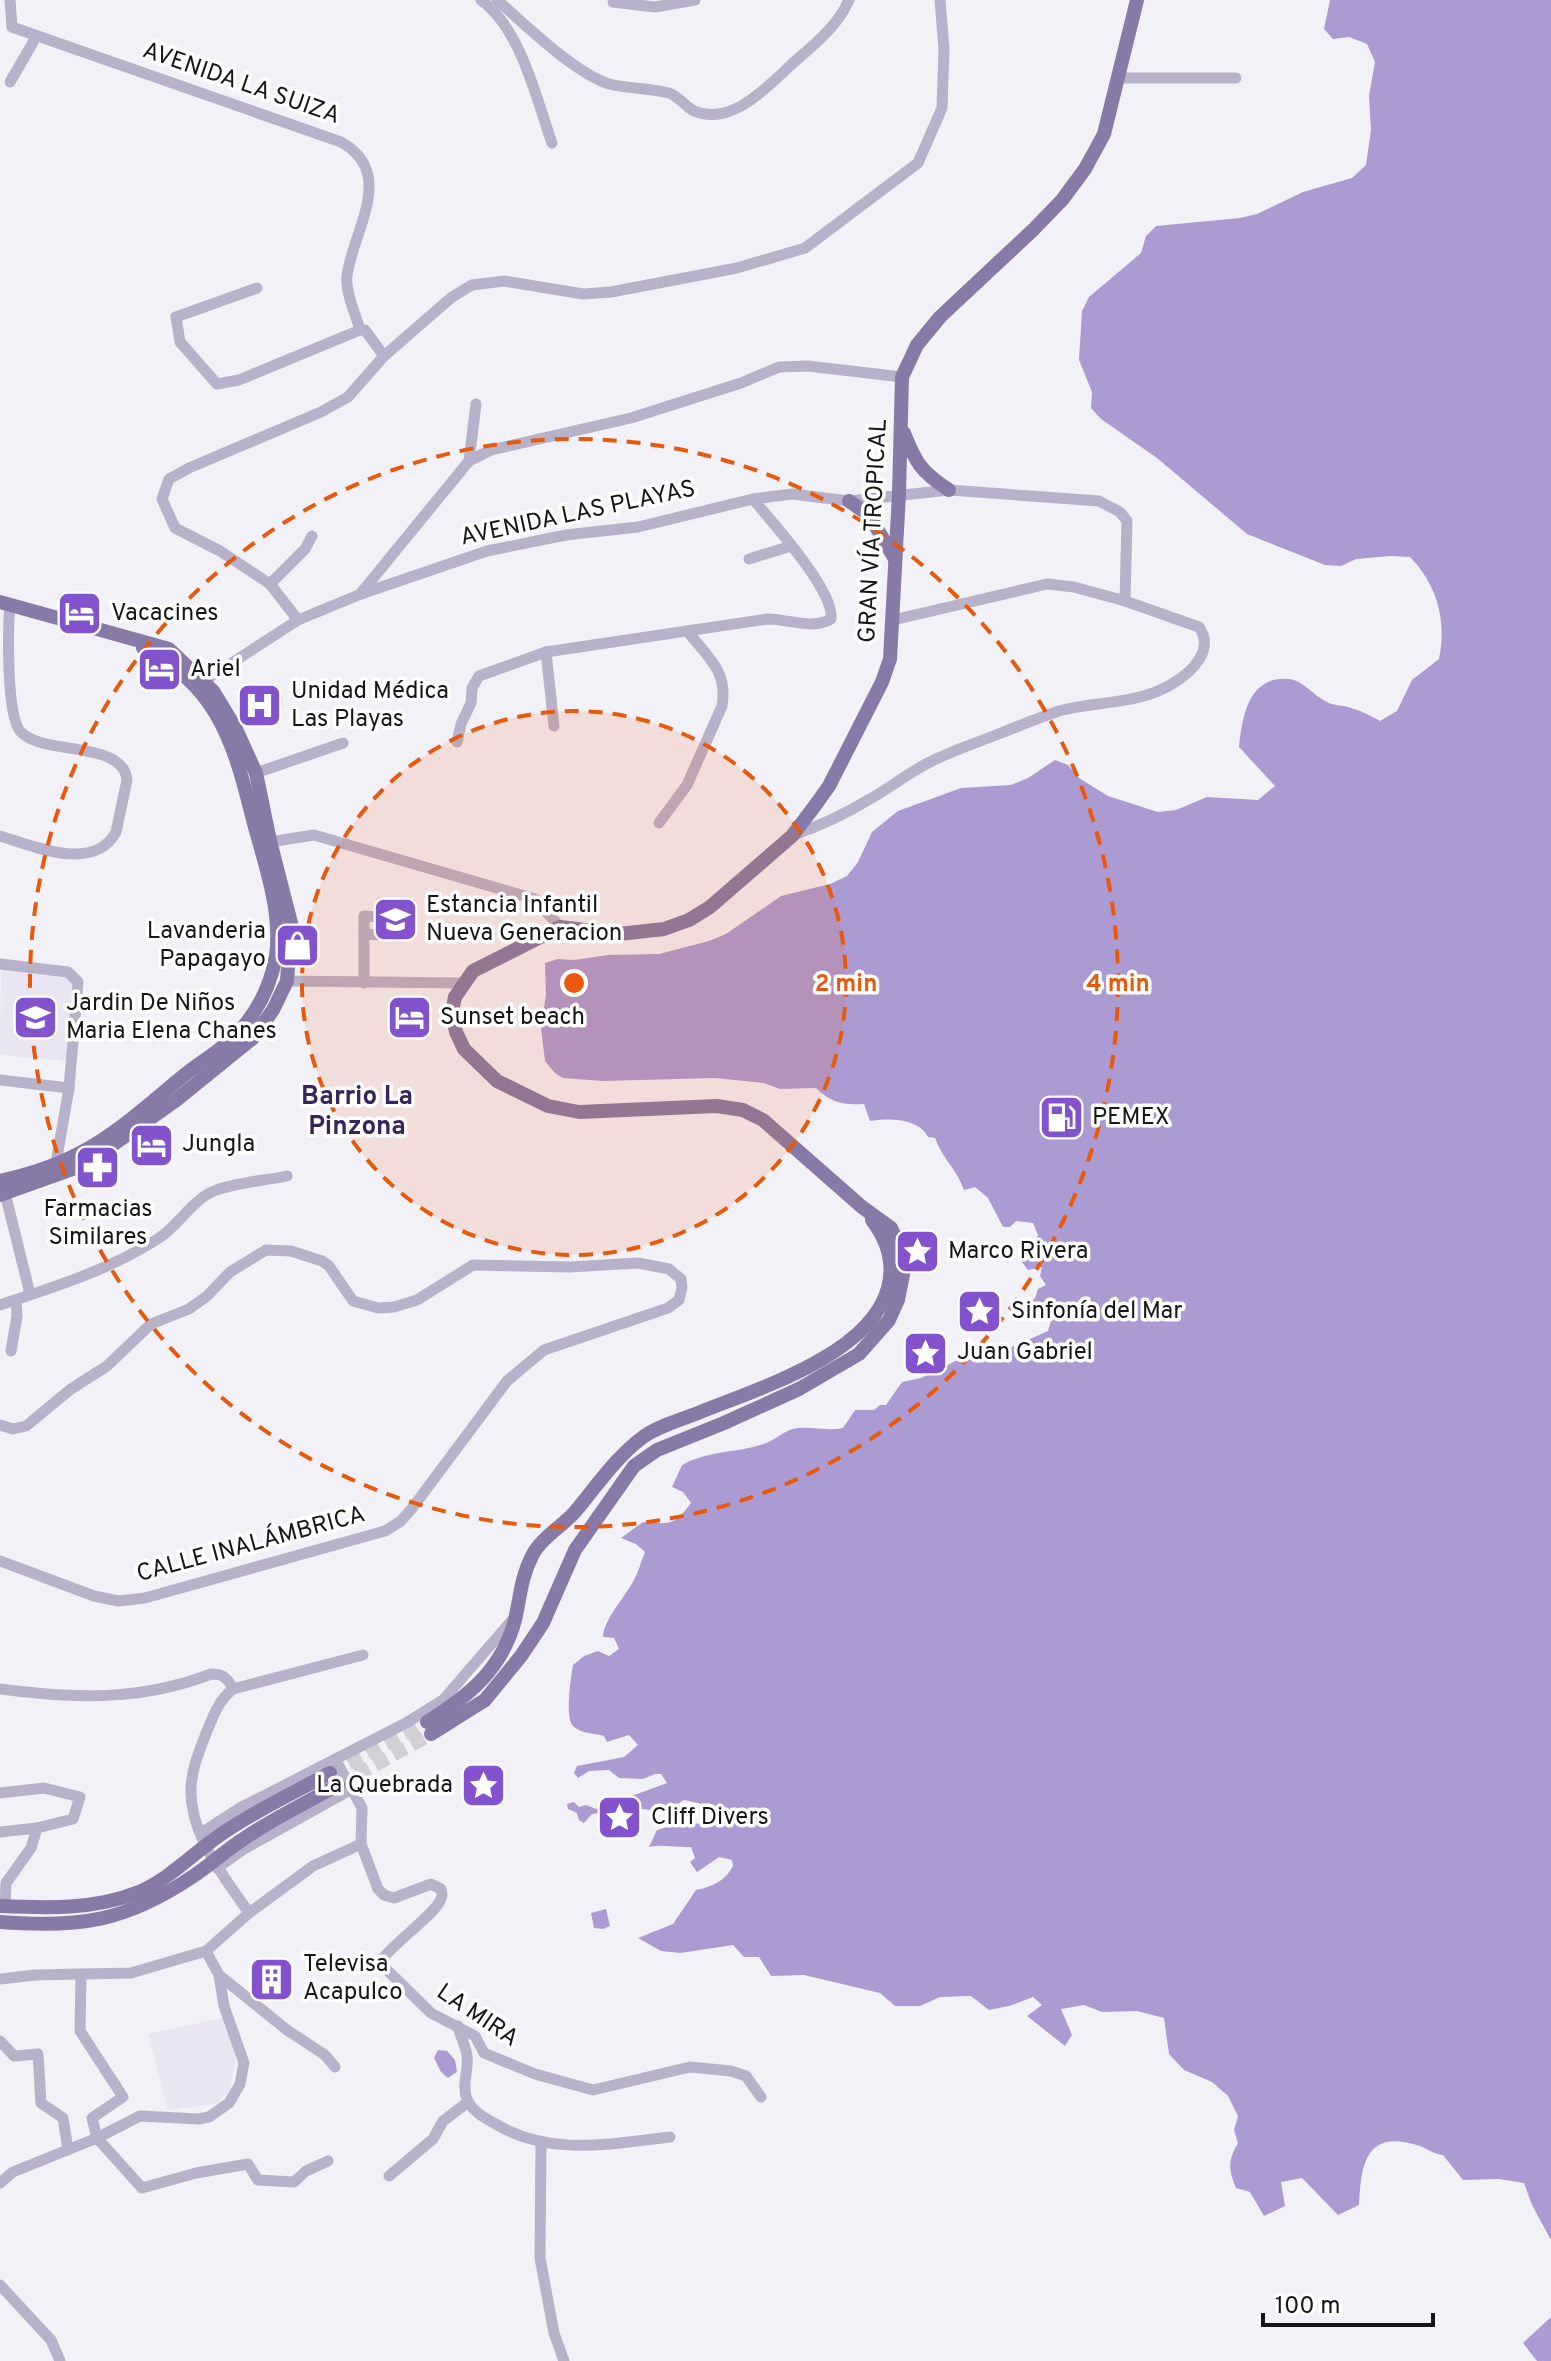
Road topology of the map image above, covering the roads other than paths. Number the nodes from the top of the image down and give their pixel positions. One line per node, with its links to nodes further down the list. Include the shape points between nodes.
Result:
1 (10, 0): 9 (street)
2 (481, 0): 15 (street, via 520,51)
3 (497, 0): 5 (street, via 588,74 621,86 672,94 694,111 713,113 751,101 829,31)
4 (695, 0): 8 (street, via 655,7)
5 (849, 0)
6 (940, 0): 18 (street, via 942,108 918,163 805,248 737,268 611,292 583,294 504,281 472,285)
7 (1137, 0): 12 (main road, GRAN VÍA TROPICAL)
8 (613, 2)
9 (12, 27): 10 (street); 11 (street, AVENIDA LA SUIZA)
10 (0, 35)
11 (36, 37): 14 (street); 17 (street, AVENIDA LA SUIZA, via 356,151 372,188 346,280)
12 (1118, 78): 13 (street); 19 (main road, GRAN VÍA TROPICAL, via 1104,134 1062,200 940,317 917,345)
13 (1236, 78)
14 (10, 82)
15 (552, 143)
16 (257, 288): 17 (street, via 176,317 180,342 217,384 239,380)
17 (360, 330): 18 (street, AVENIDA LA SUIZA)
18 (384, 356): 31 (street, via 348,397 169,479 162,499 175,528)
19 (902, 377): 21 (main road, GRAN VÍA TROPICAL); 22 (street, via 779,367 631,418 491,450)
20 (476, 404): 22 (street)
21 (901, 425): 23 (main road, via 914,460); 24 (main road, GRAN VÍA TROPICAL)
22 (469, 461): 32 (street)
23 (949, 490): 24 (street, AVENIDA LAS PLAYAS); 33 (street, AVENIDA LAS PLAYAS, via 1111,505 1127,521)
24 (899, 494): 26 (street, AVENIDA LAS PLAYAS); 30 (main road, GRAN VÍA TROPICAL)
25 (753, 499): 26 (street, AVENIDA LAS PLAYAS, via 792,494); 28 (street); 32 (street, AVENIDA LAS PLAYAS, via 638,527 487,551)
26 (849, 501): 30 (main road, via 869,515)
27 (312, 536): 31 (street)
28 (791, 546): 29 (street); 37 (street, via 829,601 831,619 815,625 767,619)
29 (749, 559)
30 (895, 559): 36 (main road, GRAN VÍA TROPICAL)
31 (270, 584): 35 (street)
32 (361, 594): 35 (street, AVENIDA LAS PLAYAS)
33 (1125, 601): 36 (street, via 1047,584); 46 (street, via 1199,627 1206,636 1199,661 1170,686 1060,711 965,747)
34 (5, 607): 39 (main road, via 144,648); 45 (street, via 14,716 22,734 113,759 127,780 116,832 96,850 59,853)
35 (298, 620): 39 (street, AVENIDA LAS PLAYAS)
36 (893, 620): 46 (main road, GRAN VÍA TROPICAL, via 882,682 829,786)
37 (687, 631): 38 (street); 44 (street, via 721,672 724,695 687,785)
38 (546, 652): 40 (street); 41 (street, via 479,676)
39 (202, 684): 43 (main road, via 213,691 235,727); 47 (main road, via 234,749)
40 (554, 726)
41 (457, 742)
42 (343, 743): 43 (street)
43 (256, 773): 47 (main road)
44 (659, 823)
45 (0, 836)
46 (792, 836): 49 (main road, GRAN VÍA TROPICAL, via 689,920 619,934)
47 (264, 843): 49 (street, via 314,835 535,899); 53 (main road, via 291,923); 58 (main road, via 276,953 261,1002 242,1029)
48 (390, 918): 50 (street, via 364,916)
49 (560, 927): 55 (main road, via 473,971)
50 (364, 934): 51 (street); 54 (street)
51 (402, 936)
52 (0, 964): 57 (street, via 68,972 78,982)
53 (287, 981): 54 (street); 58 (main road, via 253,1038 229,1060 112,1148 84,1165)
54 (364, 983): 55 (street)
55 (463, 983): 61 (main road, via 452,1012 464,1049 519,1094 579,1112 717,1106 743,1110 763,1120)
56 (0, 1080): 57 (street)
57 (69, 1088): 58 (street)
58 (60, 1169): 60 (main road)
59 (287, 1176): 62 (street, via 214,1191 158,1239 82,1278)
60 (2, 1188): 62 (street)
61 (862, 1207): 68 (main road, via 883,1234 892,1273 870,1322 848,1344 789,1375 645,1435 533,1552); 68 (main road, via 891,1228 904,1264 898,1300 884,1328 859,1354 799,1389 657,1450 634,1466 575,1550 543,1623 521,1656 485,1700 429,1728 492,1667 507,1647)
62 (30, 1294): 63 (street)
63 (16, 1300): 64 (street); 65 (street)
64 (0, 1305)
65 (11, 1351)
66 (0, 1425): 67 (street, CALLE INALÁMBRICA, via 26,1426 107,1366 151,1324 189,1309 230,1272 266,1250 299,1252 322,1261 353,1301 378,1308 417,1300 473,1265 638,1263 669,1269 681,1279 679,1300 668,1308 544,1350 525,1365 507,1381 407,1514 385,1531 118,1601)
67 (0, 1561)
68 (516, 1616): 72 (street, via 443,1700)
69 (363, 1655): 71 (street)
70 (0, 1689): 71 (street, via 124,1695 163,1691 211,1674 228,1679)
71 (233, 1689): 76 (street, via 213,1714 191,1781)
72 (339, 1776): 76 (main road); 77 (street, via 362,1808); 78 (main road, via 243,1839)
73 (0, 1793): 74 (street, via 44,1788 80,1797 73,1819)
74 (37, 1828): 75 (street); 79 (street, via 31,1848 6,1883)
75 (0, 1832)
76 (203, 1840): 78 (street); 79 (main road, via 181,1866 141,1891 54,1908)
77 (361, 1844): 80 (street, via 313,1866); 86 (street, LA MIRA, via 384,1895 394,1898 431,1884 441,1889 435,1907 384,1957 385,1968 431,2013)
78 (216, 1864): 80 (street); 81 (main road, via 109,1918 59,1925)
79 (2, 1906)
80 (249, 1913): 82 (street)
81 (0, 1922)
82 (206, 1951): 83 (street, via 131,1973); 84 (street)
83 (81, 1974): 85 (street); 92 (street, via 80,2031 123,2097 92,2118)
84 (219, 1975): 88 (street); 92 (street, via 244,2063 229,2103 199,2119 140,2116)
85 (0, 1979)
86 (458, 2026): 89 (street, LA MIRA, via 496,2060 593,2090 690,2067 746,2076); 90 (street, via 467,2055)
87 (0, 2041): 94 (street, via 14,2056 38,2054 41,2103 63,2118)
88 (335, 2067)
89 (761, 2097)
90 (468, 2102): 93 (street, via 505,2130); 96 (street)
91 (670, 2137): 93 (street, via 595,2146)
92 (97, 2138): 94 (street); 95 (street, via 142,2188 248,2164 258,2180 294,2182)
93 (541, 2142): 100 (street, via 540,2258)
94 (68, 2150): 97 (street)
95 (328, 2161)
96 (389, 2176)
97 (2, 2178)
98 (0, 2285): 99 (street, via 51,2340)
99 (60, 2361)
100 (564, 2361)

